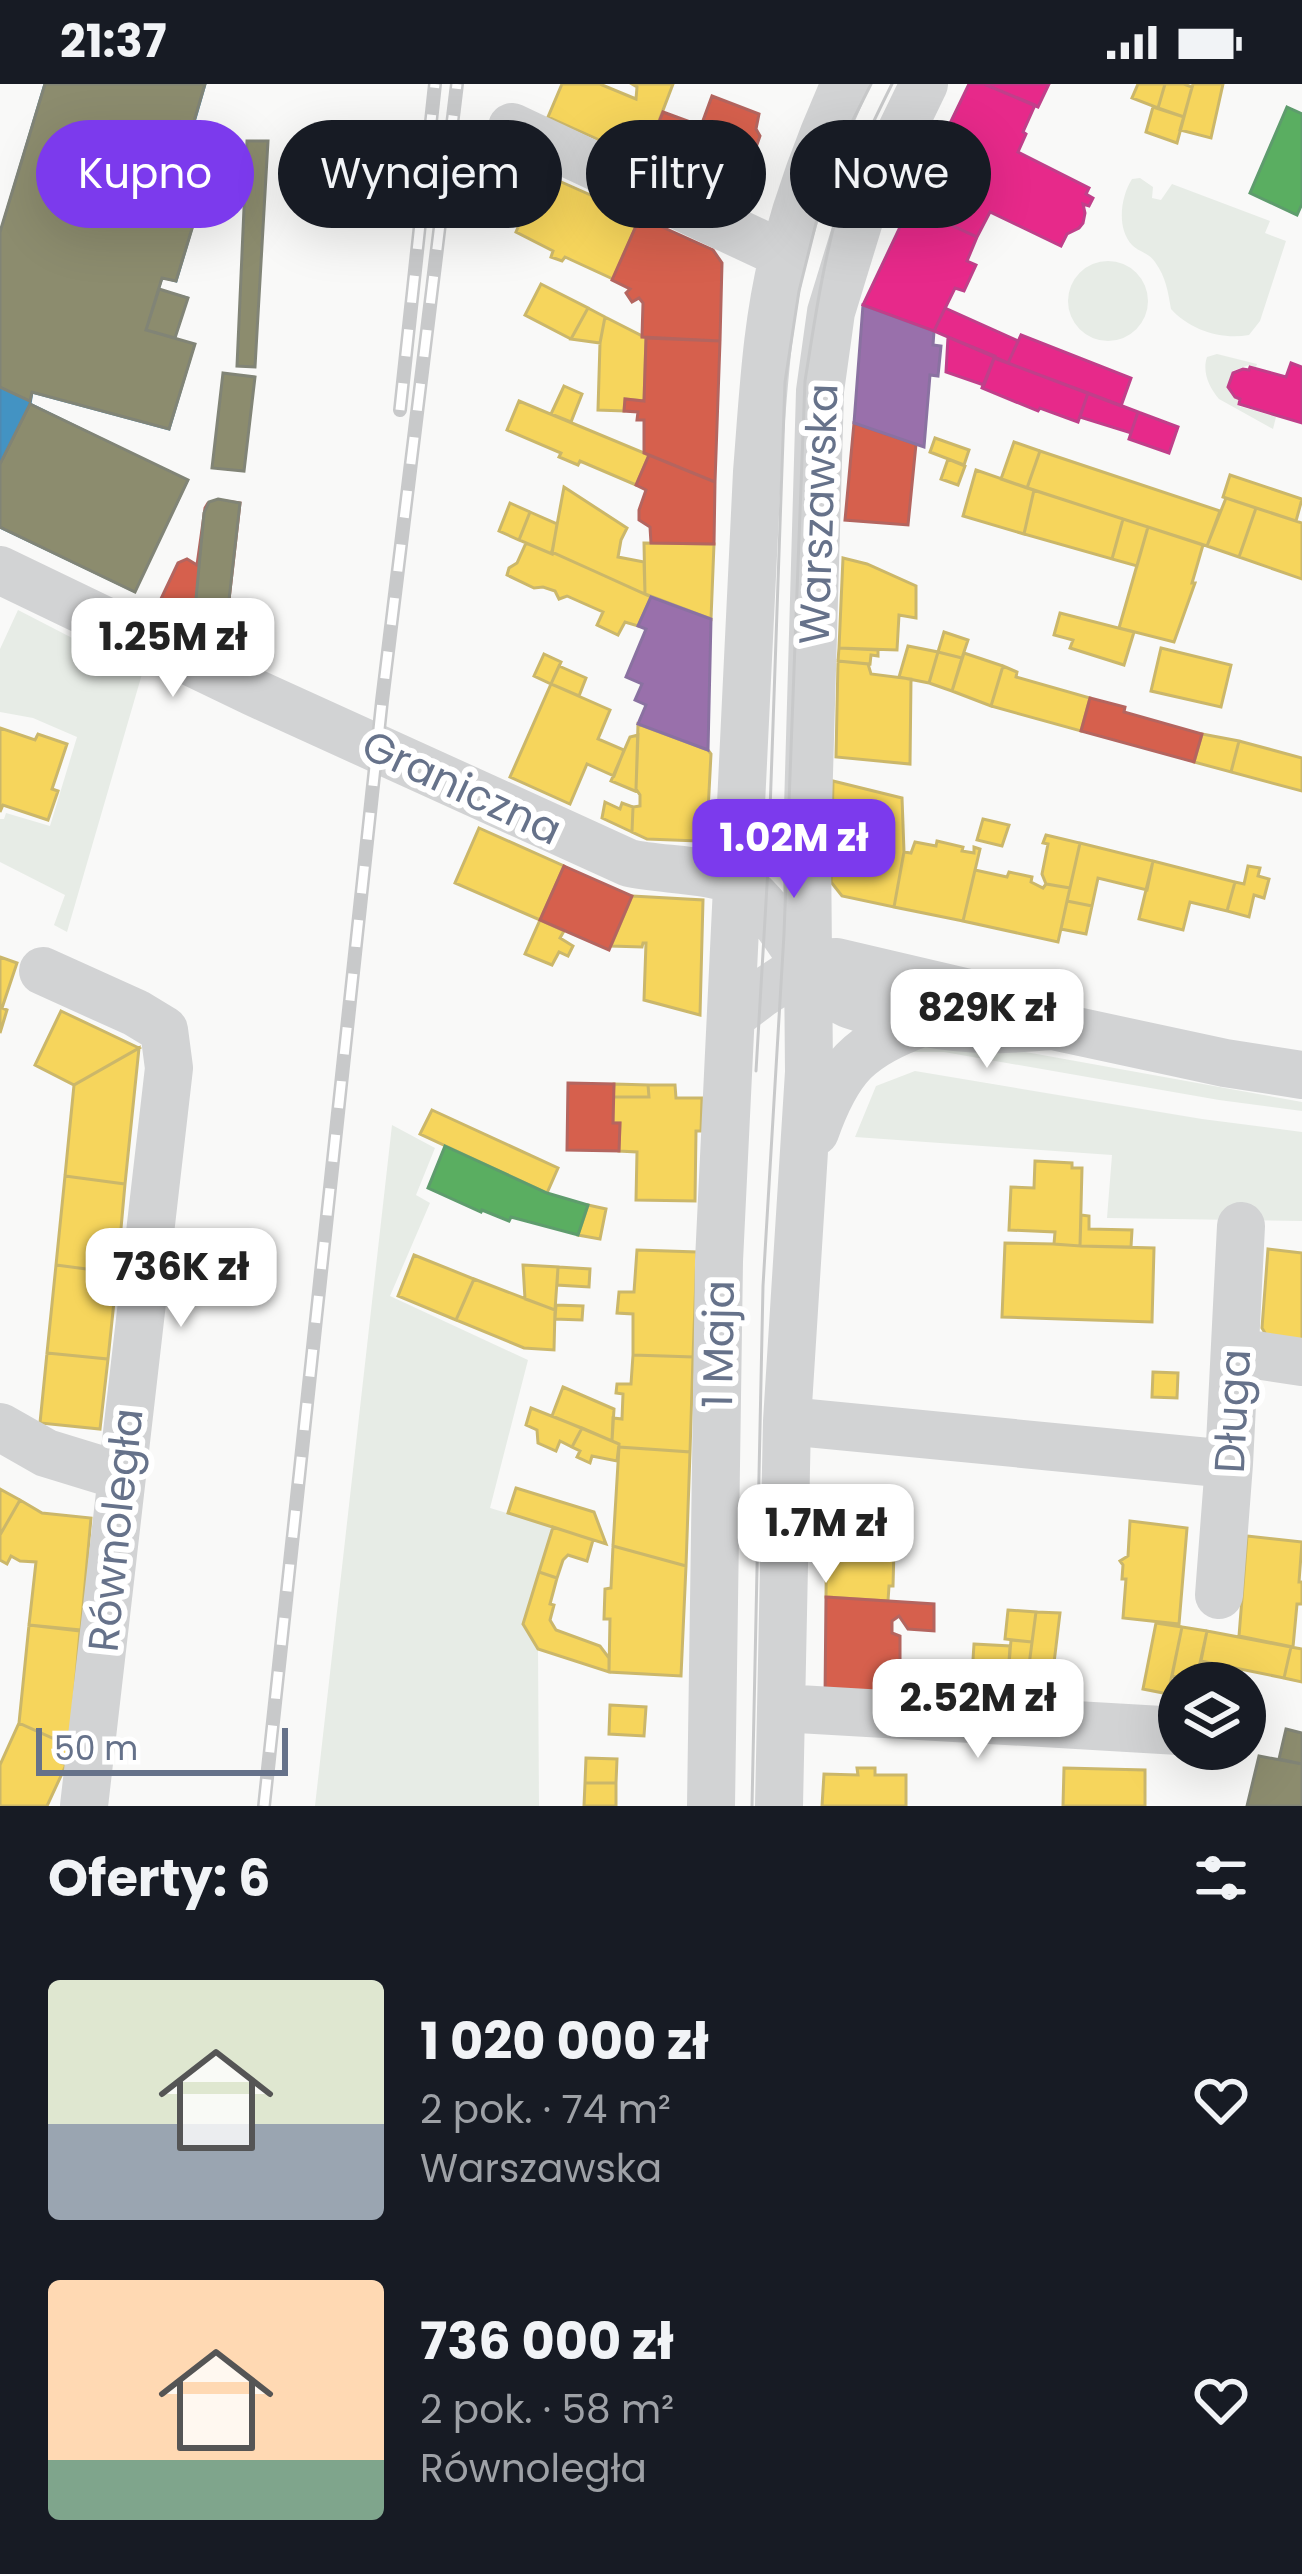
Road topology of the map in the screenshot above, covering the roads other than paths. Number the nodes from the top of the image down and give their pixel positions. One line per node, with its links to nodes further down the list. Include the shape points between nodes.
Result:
1 (845, 84): 4 (street, Warszawska)
2 (924, 84): 6 (street, Warszawska, via 861,214 831,313 820,391)
3 (562, 151): 4 (street)
4 (784, 255): 7 (street, Warszawska, via 765,370)
5 (0, 570): 7 (street, Graniczna, via 629,863)
6 (807, 843): 7 (street); 8 (street, Warszawska)
7 (736, 882): 8 (street); 10 (street, 1 Maja)
8 (808, 963): 10 (street); 11 (street, via 847,1004); 12 (street, via 836,962 978,994); 14 (street, 1 Maja)
9 (43, 971): 21 (street, Równoległa, via 164,1030 169,1068)
10 (733, 1016): 26 (street, 1 Maja, via 719,1261)
11 (924, 1022): 12 (street); 14 (street, via 892,1033 844,1070)
12 (1053, 1025): 13 (street)
13 (1302, 1075)
14 (802, 1170): 18 (street, 1 Maja)
15 (1241, 1226): 16 (street, Długa)
16 (1235, 1352): 17 (street); 20 (street, Długa)
17 (1302, 1362)
18 (787, 1421): 20 (street); 23 (street, 1 Maja)
19 (0, 1426): 21 (street, via 46,1453)
20 (1229, 1464): 22 (street, Długa)
21 (122, 1476): 25 (street, Równoległa)
22 (1219, 1595)
23 (781, 1708): 24 (street); 27 (street, 1 Maja)
24 (1158, 1730)
25 (84, 1806)
26 (712, 1806)
27 (779, 1806)

